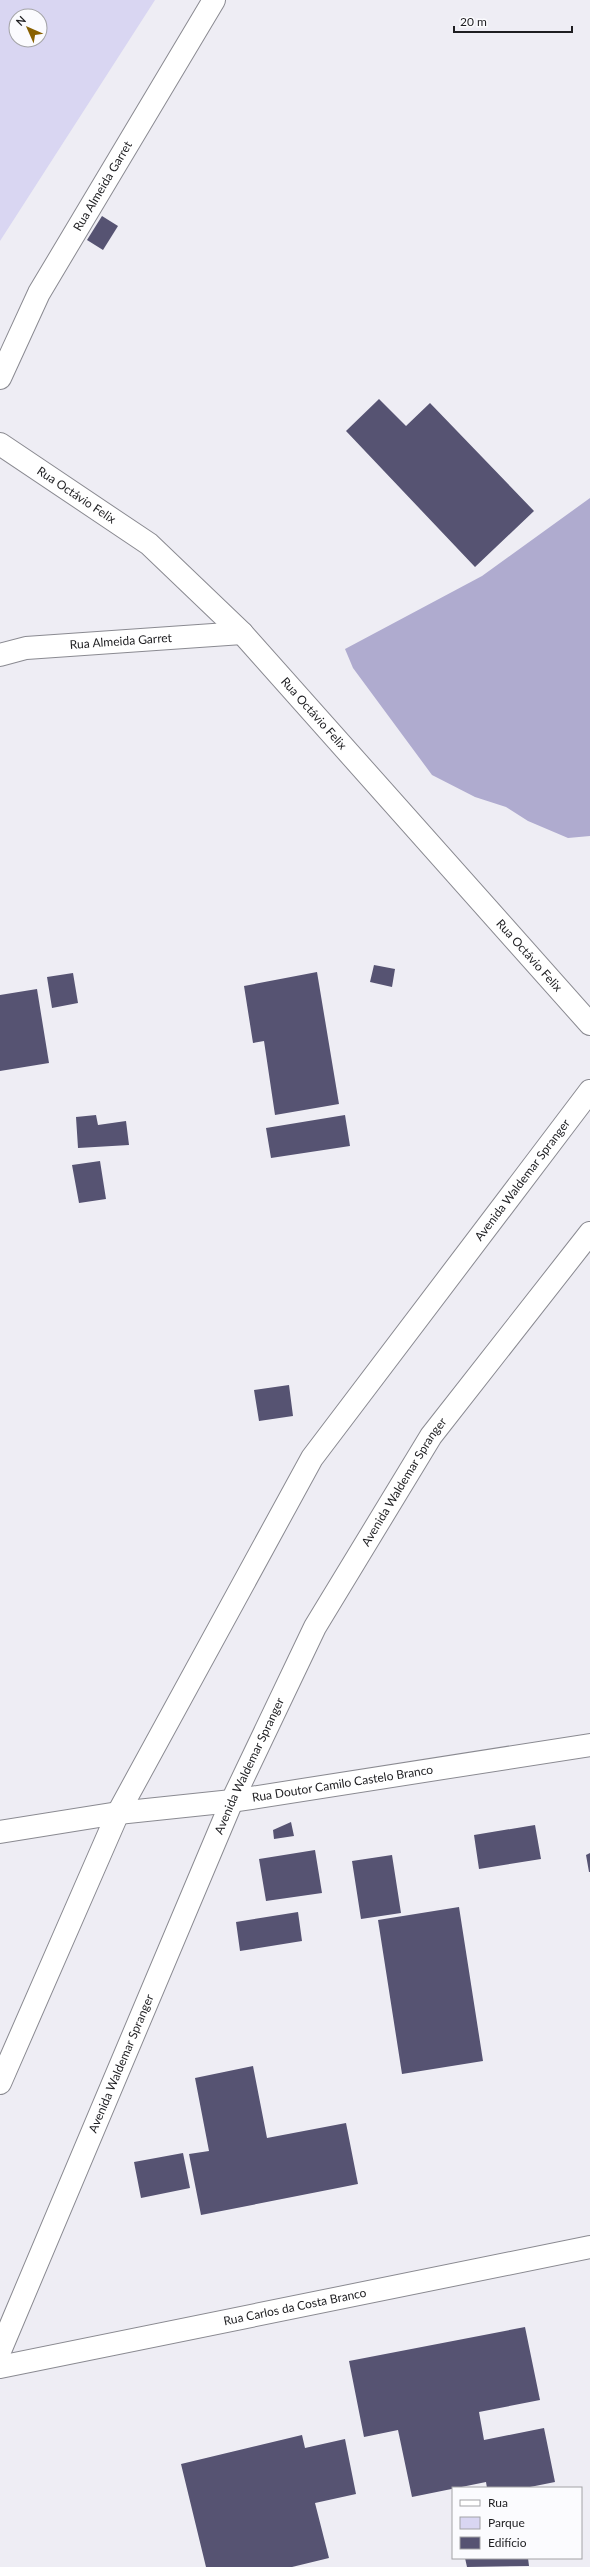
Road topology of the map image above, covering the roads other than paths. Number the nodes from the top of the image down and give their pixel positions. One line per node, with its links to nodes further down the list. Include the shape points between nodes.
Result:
1 (214, 0): 2 (street, Rua Almeida Garret, via 39,293)
2 (0, 378)
3 (0, 444): 4 (street, Rua Octávio Felix, via 149,544)
4 (242, 634): 5 (street, Rua Almeida Garret, via 26,648); 6 (street, Rua Octávio Felix)
5 (0, 655)
6 (590, 1024)
7 (590, 1091): 11 (street, Avenida Waldemar Spranger, via 312,1458)
8 (590, 1233): 10 (street, Avenida Waldemar Spranger, via 431,1436 315,1627)
9 (590, 1745): 10 (street, Rua Doutor Camilo Castelo Branco)
10 (232, 1801): 11 (street, Rua Doutor Camilo Castelo Branco); 15 (street, Avenida Waldemar Spranger)
11 (118, 1813): 12 (street, Rua Doutor Camilo Castelo Branco); 13 (street, Avenida Waldemar Spranger)
12 (0, 1832)
13 (0, 2084)
14 (590, 2248): 16 (street, Rua Carlos da Costa Branco)
15 (0, 2351)
16 (0, 2366)

